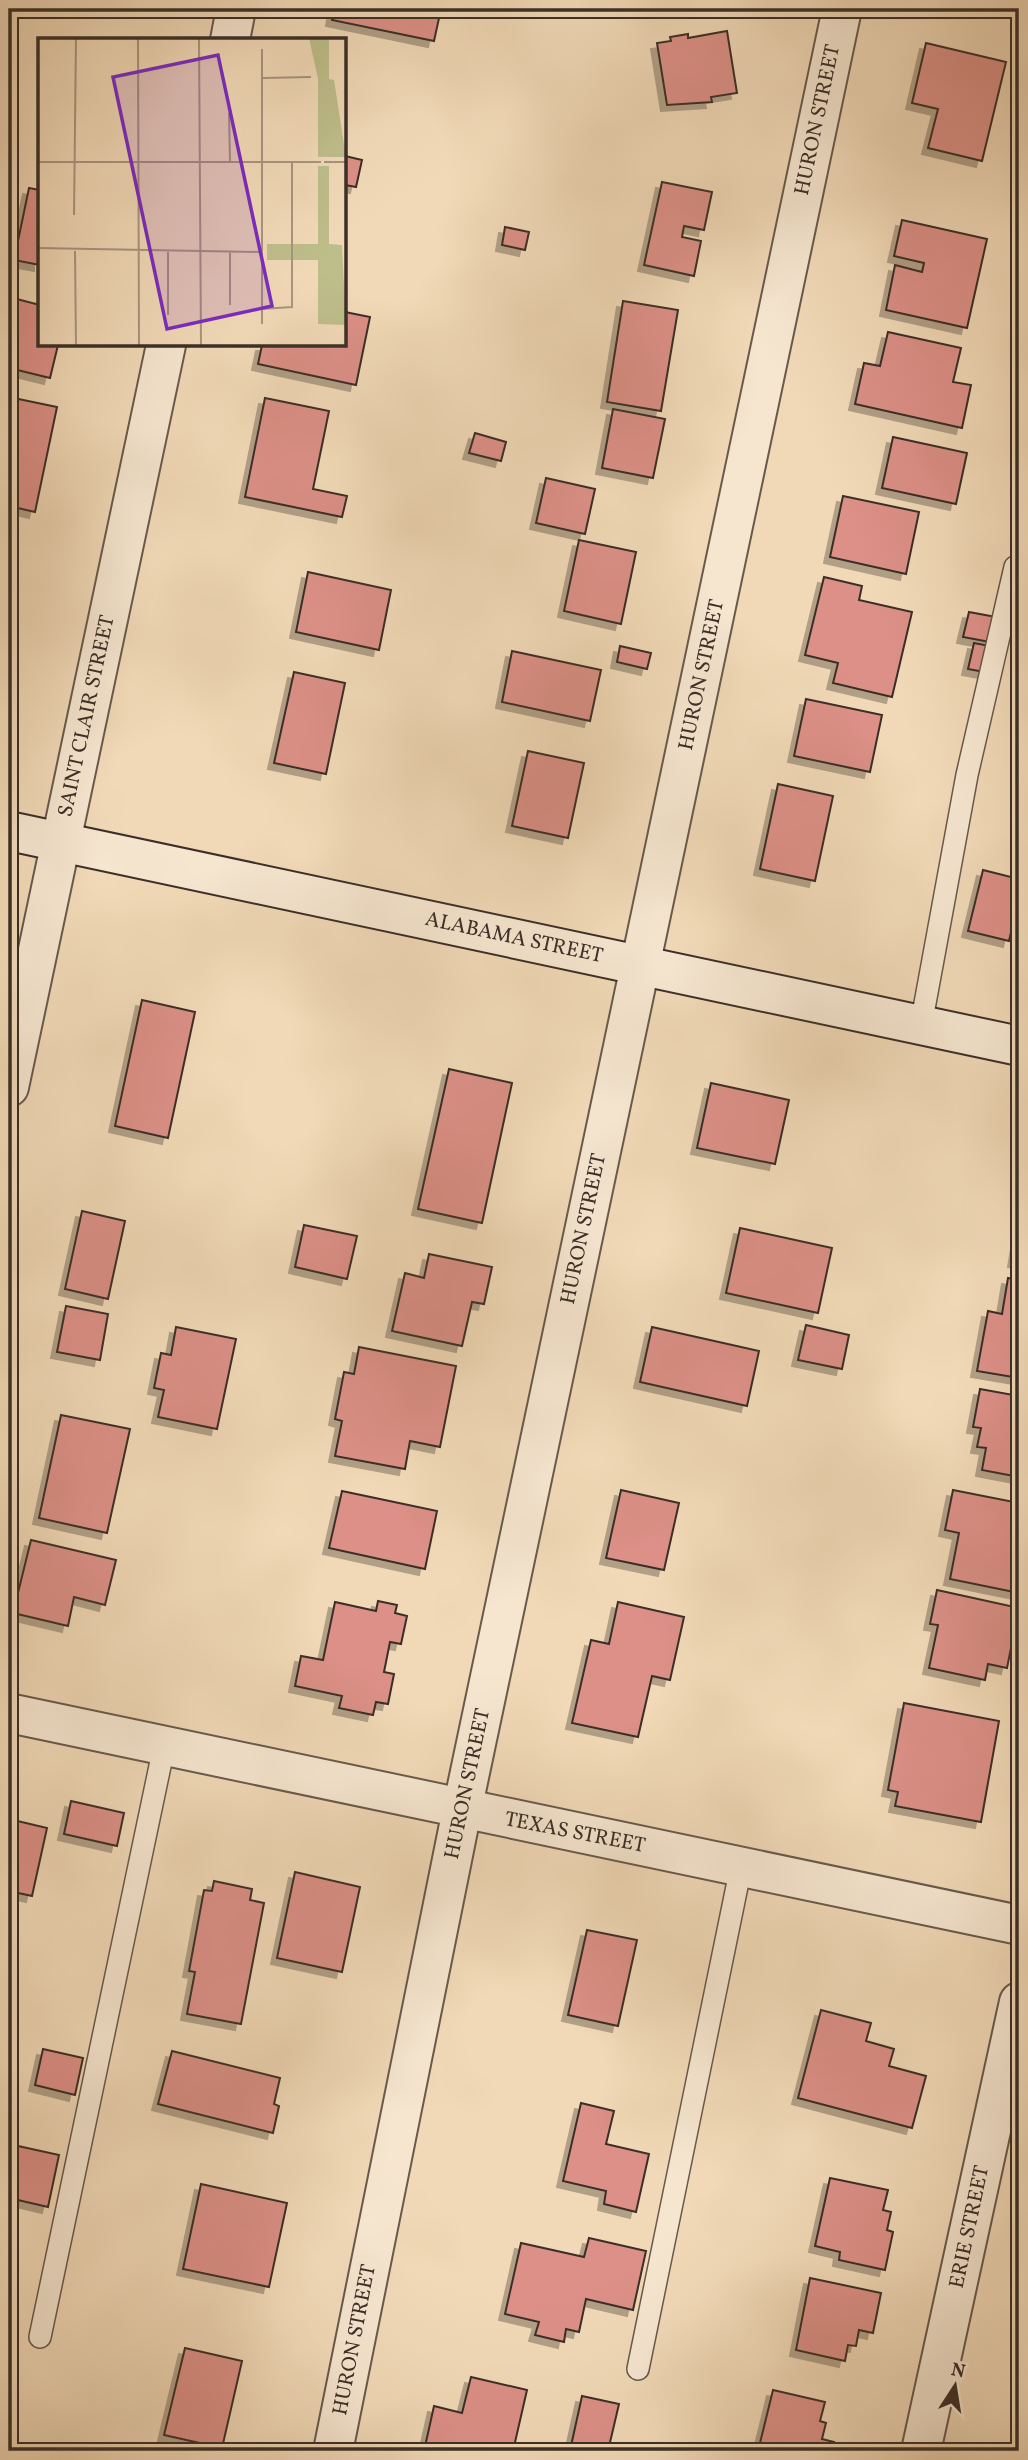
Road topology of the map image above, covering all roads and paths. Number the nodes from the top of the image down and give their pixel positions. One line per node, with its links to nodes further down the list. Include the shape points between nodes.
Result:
1 (236, 9): 3 (street)
2 (842, 9): 8 (street, HURON STREET)
3 (230, 38)
4 (166, 346): 7 (street, SAINT CLAIR STREET)
5 (1015, 567): 9 (lane, via 967,775)
6 (9, 831): 7 (street, ALABAMA STREET)
7 (61, 842): 8 (street, ALABAMA STREET); 11 (street, SAINT CLAIR STREET)
8 (640, 965): 9 (street, ALABAMA STREET); 14 (street, HURON STREET)
9 (921, 1025): 10 (street, ALABAMA STREET)
10 (1019, 1046)
11 (9, 1087)
12 (9, 1713): 13 (street, TEXAS STREET)
13 (164, 1747): 14 (street, TEXAS STREET); 18 (lane)
14 (462, 1810): 15 (street, TEXAS STREET); 20 (street, HURON STREET)
15 (741, 1867): 16 (street, TEXAS STREET); 19 (lane)
16 (1019, 1925)
17 (1019, 2002): 21 (street, ERIE STREET)
18 (40, 2337)
19 (638, 2369)
20 (333, 2451)
21 (920, 2451)

